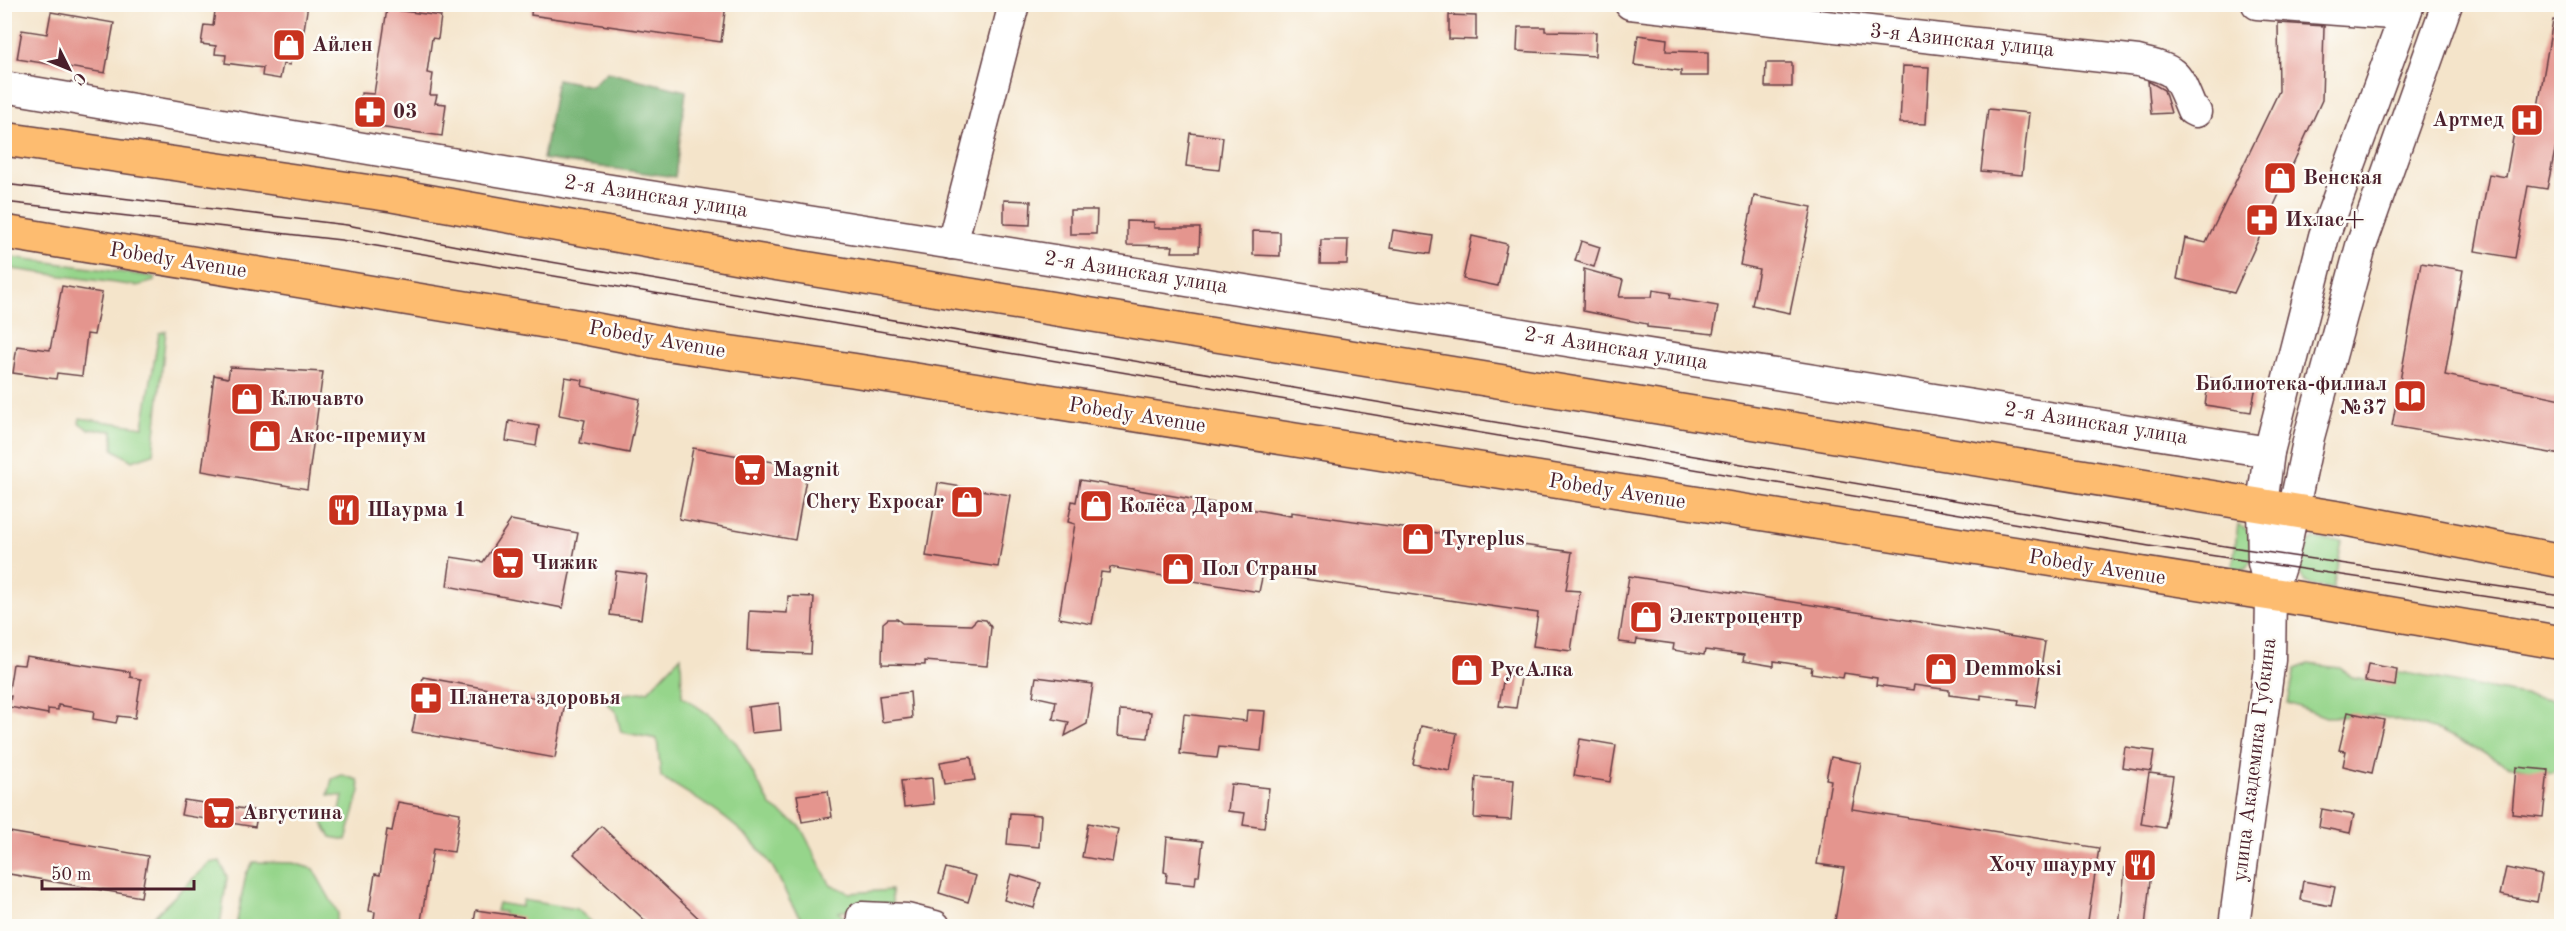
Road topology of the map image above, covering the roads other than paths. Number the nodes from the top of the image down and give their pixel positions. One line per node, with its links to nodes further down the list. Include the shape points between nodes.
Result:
1 (1014, 4): 12 (street)
2 (1630, 4): 7 (street, 3-я Азинская улица, via 2138,61 2169,69 2179,78 2192,110)
3 (2257, 4): 5 (street)
4 (2446, 4): 15 (street, улица Академика Губкина, via 2361,246 2309,437)
5 (2407, 10): 13 (street, улица Академика Губкина, via 2324,236)
6 (4, 87): 9 (street, 2-я Азинская улица)
7 (2196, 111)
8 (4, 139): 10 (main road, via 392,195)
9 (586, 186): 10 (street); 12 (street, 2-я Азинская улица)
10 (578, 230): 14 (main road)
11 (4, 232): 17 (main road, Pobedy Avenue, via 669,344)
12 (952, 244): 13 (street, 2-я Азинская улица)
13 (2269, 452): 14 (street, улица Академика Губкина)
14 (2262, 505): 15 (main road); 17 (street, улица Академика Губкина, via 2263,563)
15 (2294, 510): 16 (main road); 17 (street, улица Академика Губкина)
16 (2562, 561)
17 (2271, 594): 18 (main road, Pobedy Avenue); 21 (street, улица Академика Губкина, via 2270,660)
18 (2562, 643)
19 (862, 917): 20 (street, via 907,919)
20 (935, 927)
21 (2234, 927)

